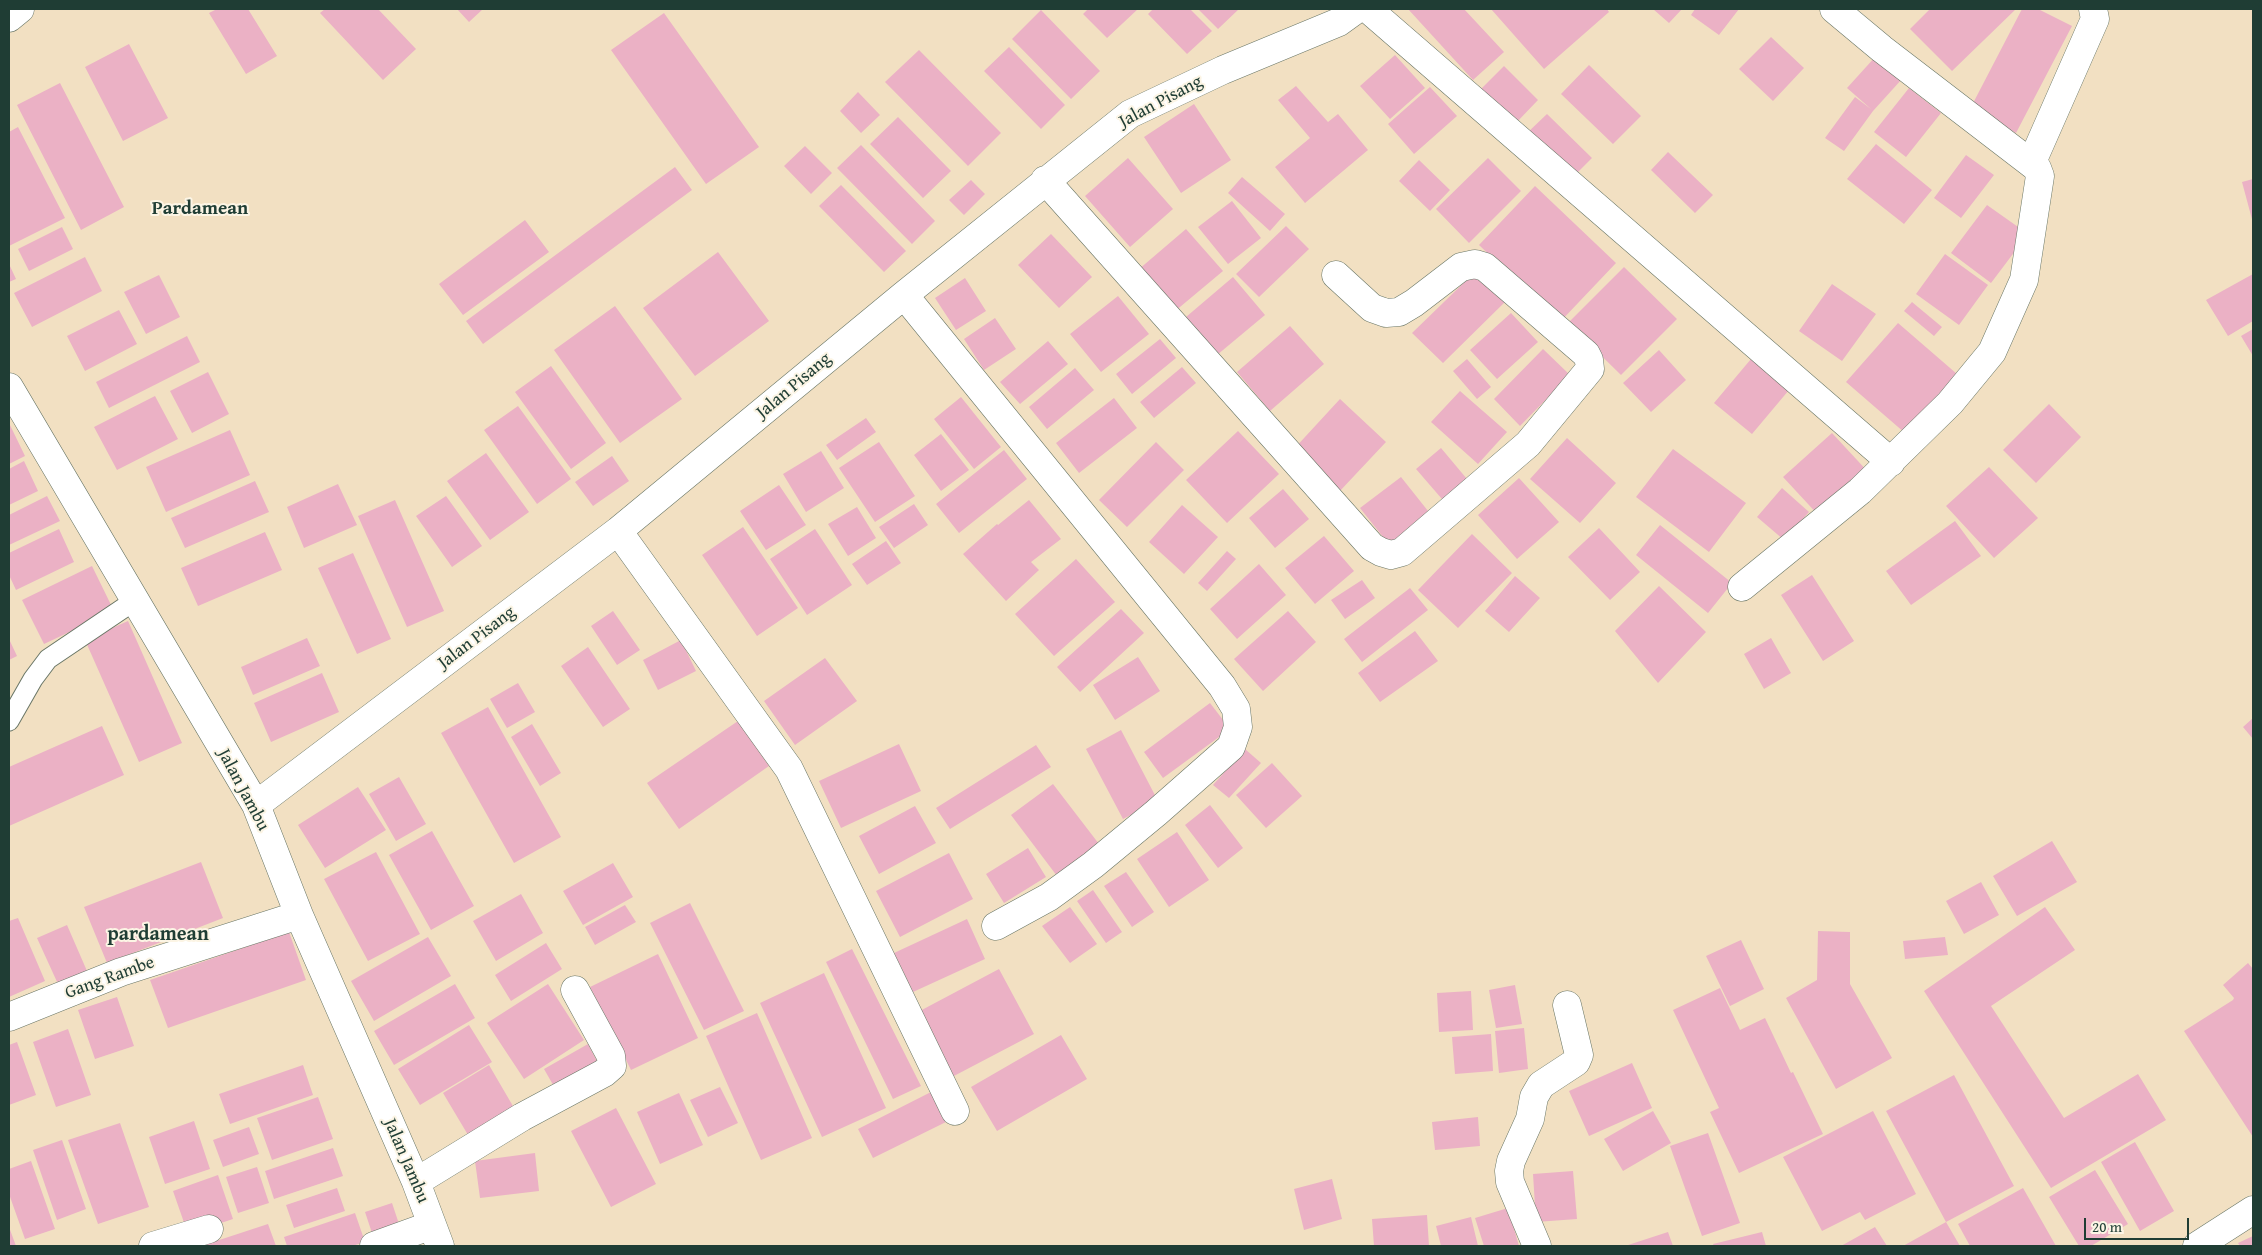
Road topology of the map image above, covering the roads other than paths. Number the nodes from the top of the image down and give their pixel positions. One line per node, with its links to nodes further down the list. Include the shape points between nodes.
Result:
1 (20, 9): 6 (street)
2 (1357, 9): 8 (street, Jalan Pisang, via 1339,22 1223,70 1130,114)
3 (1368, 9): 12 (street)
4 (1834, 9): 7 (street)
5 (2093, 9): 7 (street, via 2095,19)
6 (9, 18)
7 (2032, 162): 12 (street, via 2040,176 2024,280 1992,352 1950,403)
8 (1045, 180): 9 (street, via 1372,547 1391,555 1406,549 1528,444 1590,369 1589,360 1485,267 1475,264 1460,266 1414,303 1393,313 1372,308); 10 (street, Jalan Pisang)
9 (1336, 275)
10 (904, 295): 13 (street, Jalan Pisang); 19 (street, via 1222,686 1236,709 1238,728 1231,747 1094,864 1049,897)
11 (9, 387): 15 (street, Jalan Jambu)
12 (1891, 462): 14 (street, via 1834,514)
13 (618, 531): 17 (street, Jalan Pisang); 23 (street, via 788,769)
14 (1742, 587)
15 (134, 601): 16 (lane, via 48,658); 17 (street, Jalan Jambu)
16 (9, 720)
17 (256, 806): 18 (street, Jalan Jambu)
18 (299, 915): 22 (street, Gang Rambe, via 121,972); 24 (street, Jalan Jambu)
19 (996, 926)
20 (575, 990): 24 (street, via 611,1056 612,1066)
21 (1568, 1005): 30 (street, via 1579,1055 1576,1062 1541,1085 1509,1171 1510,1182)
22 (9, 1017)
23 (955, 1111)
24 (416, 1182): 27 (street, Jalan Jambu)
25 (2253, 1210): 31 (street)
26 (209, 1229): 28 (street)
27 (436, 1236): 29 (street)
28 (163, 1245)
29 (374, 1246)
30 (1538, 1246)
31 (2197, 1246)

